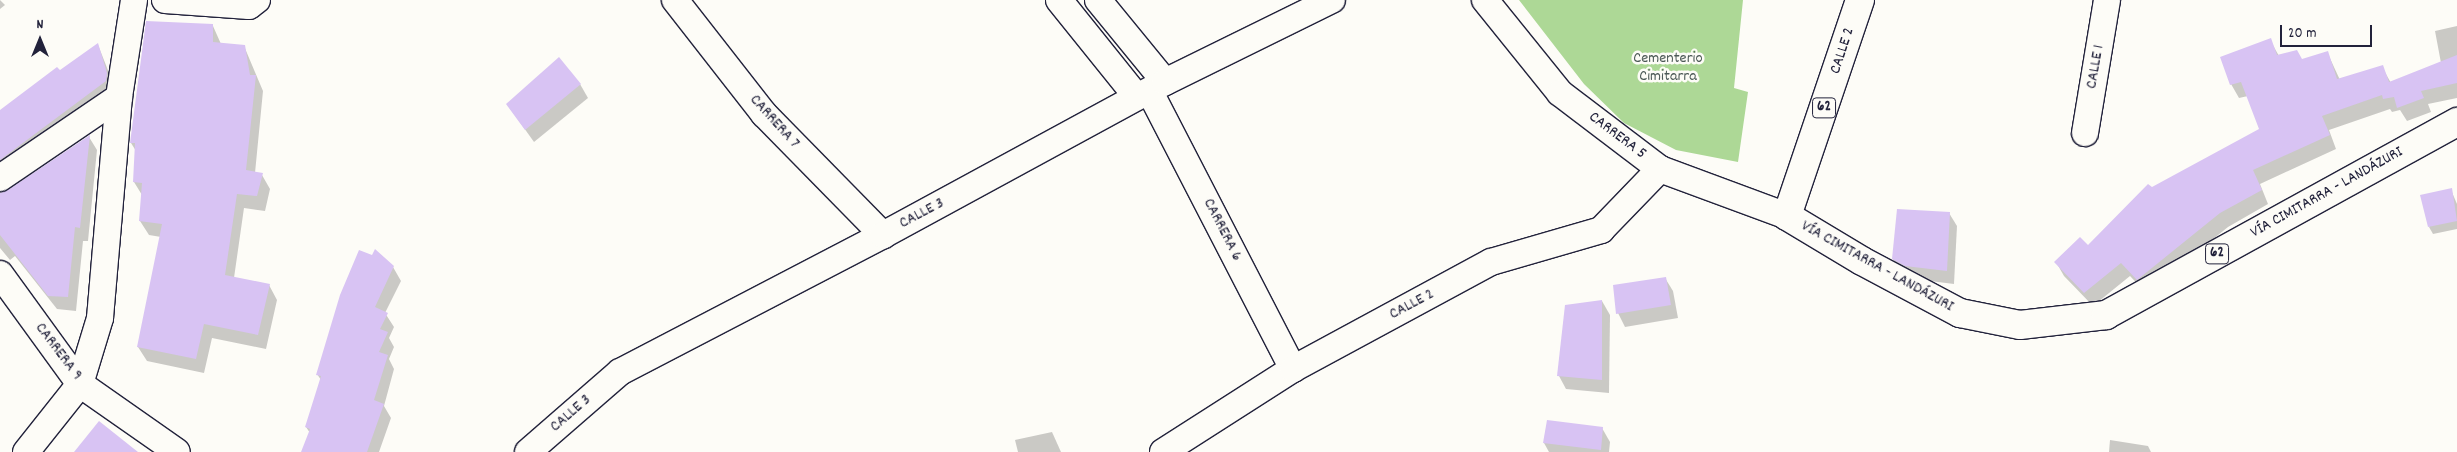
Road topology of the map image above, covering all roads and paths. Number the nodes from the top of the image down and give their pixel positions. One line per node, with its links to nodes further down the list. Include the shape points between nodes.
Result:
1 (134, 0): 12 (street)
2 (165, 0): 3 (street, via 249,6)
3 (257, 0)
4 (675, 0): 18 (street, CARRERA 7, via 764,114)
5 (1059, 0): 11 (street)
6 (1098, 0): 11 (street, CARRERA 6)
7 (1332, 0): 11 (street, CALLE 3)
8 (1486, 0): 15 (street, CARRERA 5, via 1560,93)
9 (1860, 0): 17 (main road, CALLE 2 / 62)
10 (2107, 0): 14 (street, CALLE 1)
11 (1150, 91): 18 (street, CALLE 3); 20 (street, CARRERA 6)
12 (119, 97): 16 (street); 21 (street, via 100,318)
13 (2457, 122): 17 (main road, VÍA CIMITARRA - LANDÁZURI / 62, via 2106,315 2020,325 1960,313 1862,261)
14 (2085, 133)
15 (1660, 169): 17 (street, CARRERA 5); 20 (street, CALLE 2, via 1601,230 1491,262)
16 (0, 178)
17 (1788, 216)
18 (883, 235): 24 (street, CALLE 3, via 620,372)
19 (0, 274): 21 (street, CARRERA 9)
20 (1293, 368): 25 (street, CALLE 2)
21 (80, 384): 22 (street); 23 (street, CARRERA 9)
22 (26, 452)
23 (177, 452)
24 (528, 452)
25 (1163, 452)

